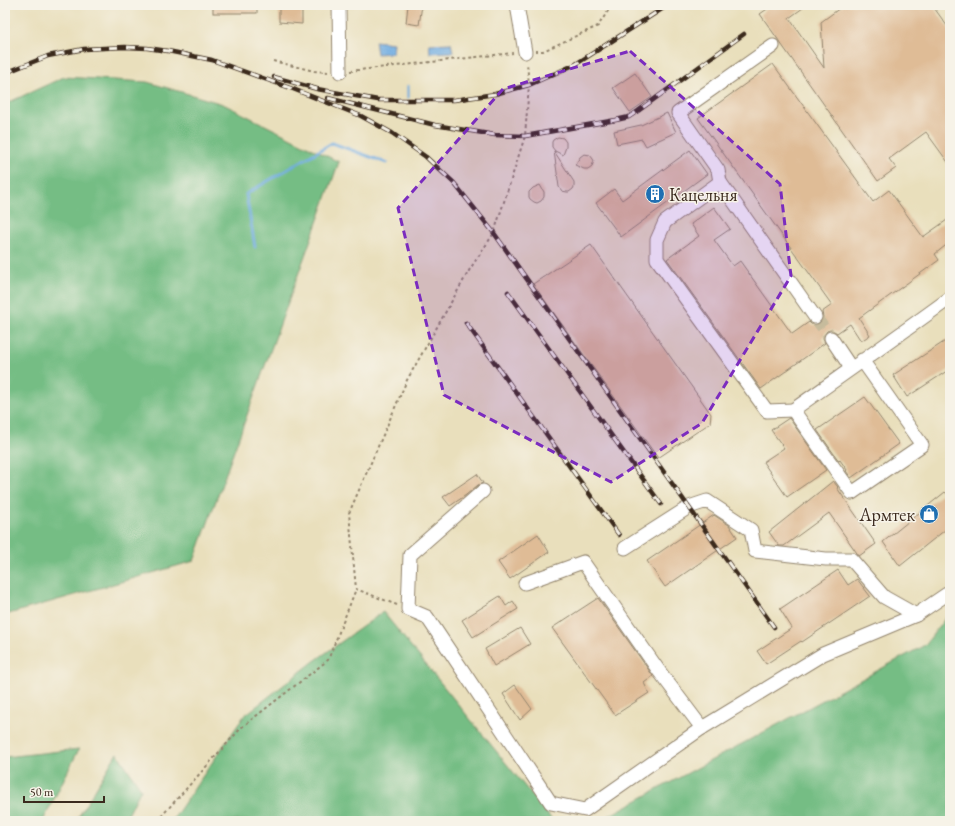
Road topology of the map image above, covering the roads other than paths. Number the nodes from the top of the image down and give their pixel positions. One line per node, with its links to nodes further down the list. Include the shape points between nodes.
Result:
1 (339, 5): 5 (street)
2 (517, 5): 4 (street)
3 (773, 46): 6 (street, via 678,113 718,170)
4 (525, 52)
5 (340, 72)
6 (720, 182): 8 (street); 12 (street, via 665,222 657,240 657,259 767,411)
7 (950, 298): 10 (street)
8 (815, 317)
9 (831, 338): 11 (street)
10 (862, 360): 11 (street); 12 (street, via 922,445 852,494)
11 (851, 368): 12 (street)
12 (793, 410)
13 (483, 491): 18 (street, via 410,555 408,609 427,617 551,803 585,810)
14 (626, 548): 17 (street, via 689,507 707,501 751,530 755,551 826,559 851,559 884,597)
15 (525, 583): 18 (street, via 584,562 659,671)
16 (950, 592): 17 (street)
17 (916, 614): 18 (street, via 823,654)
18 (702, 728)

